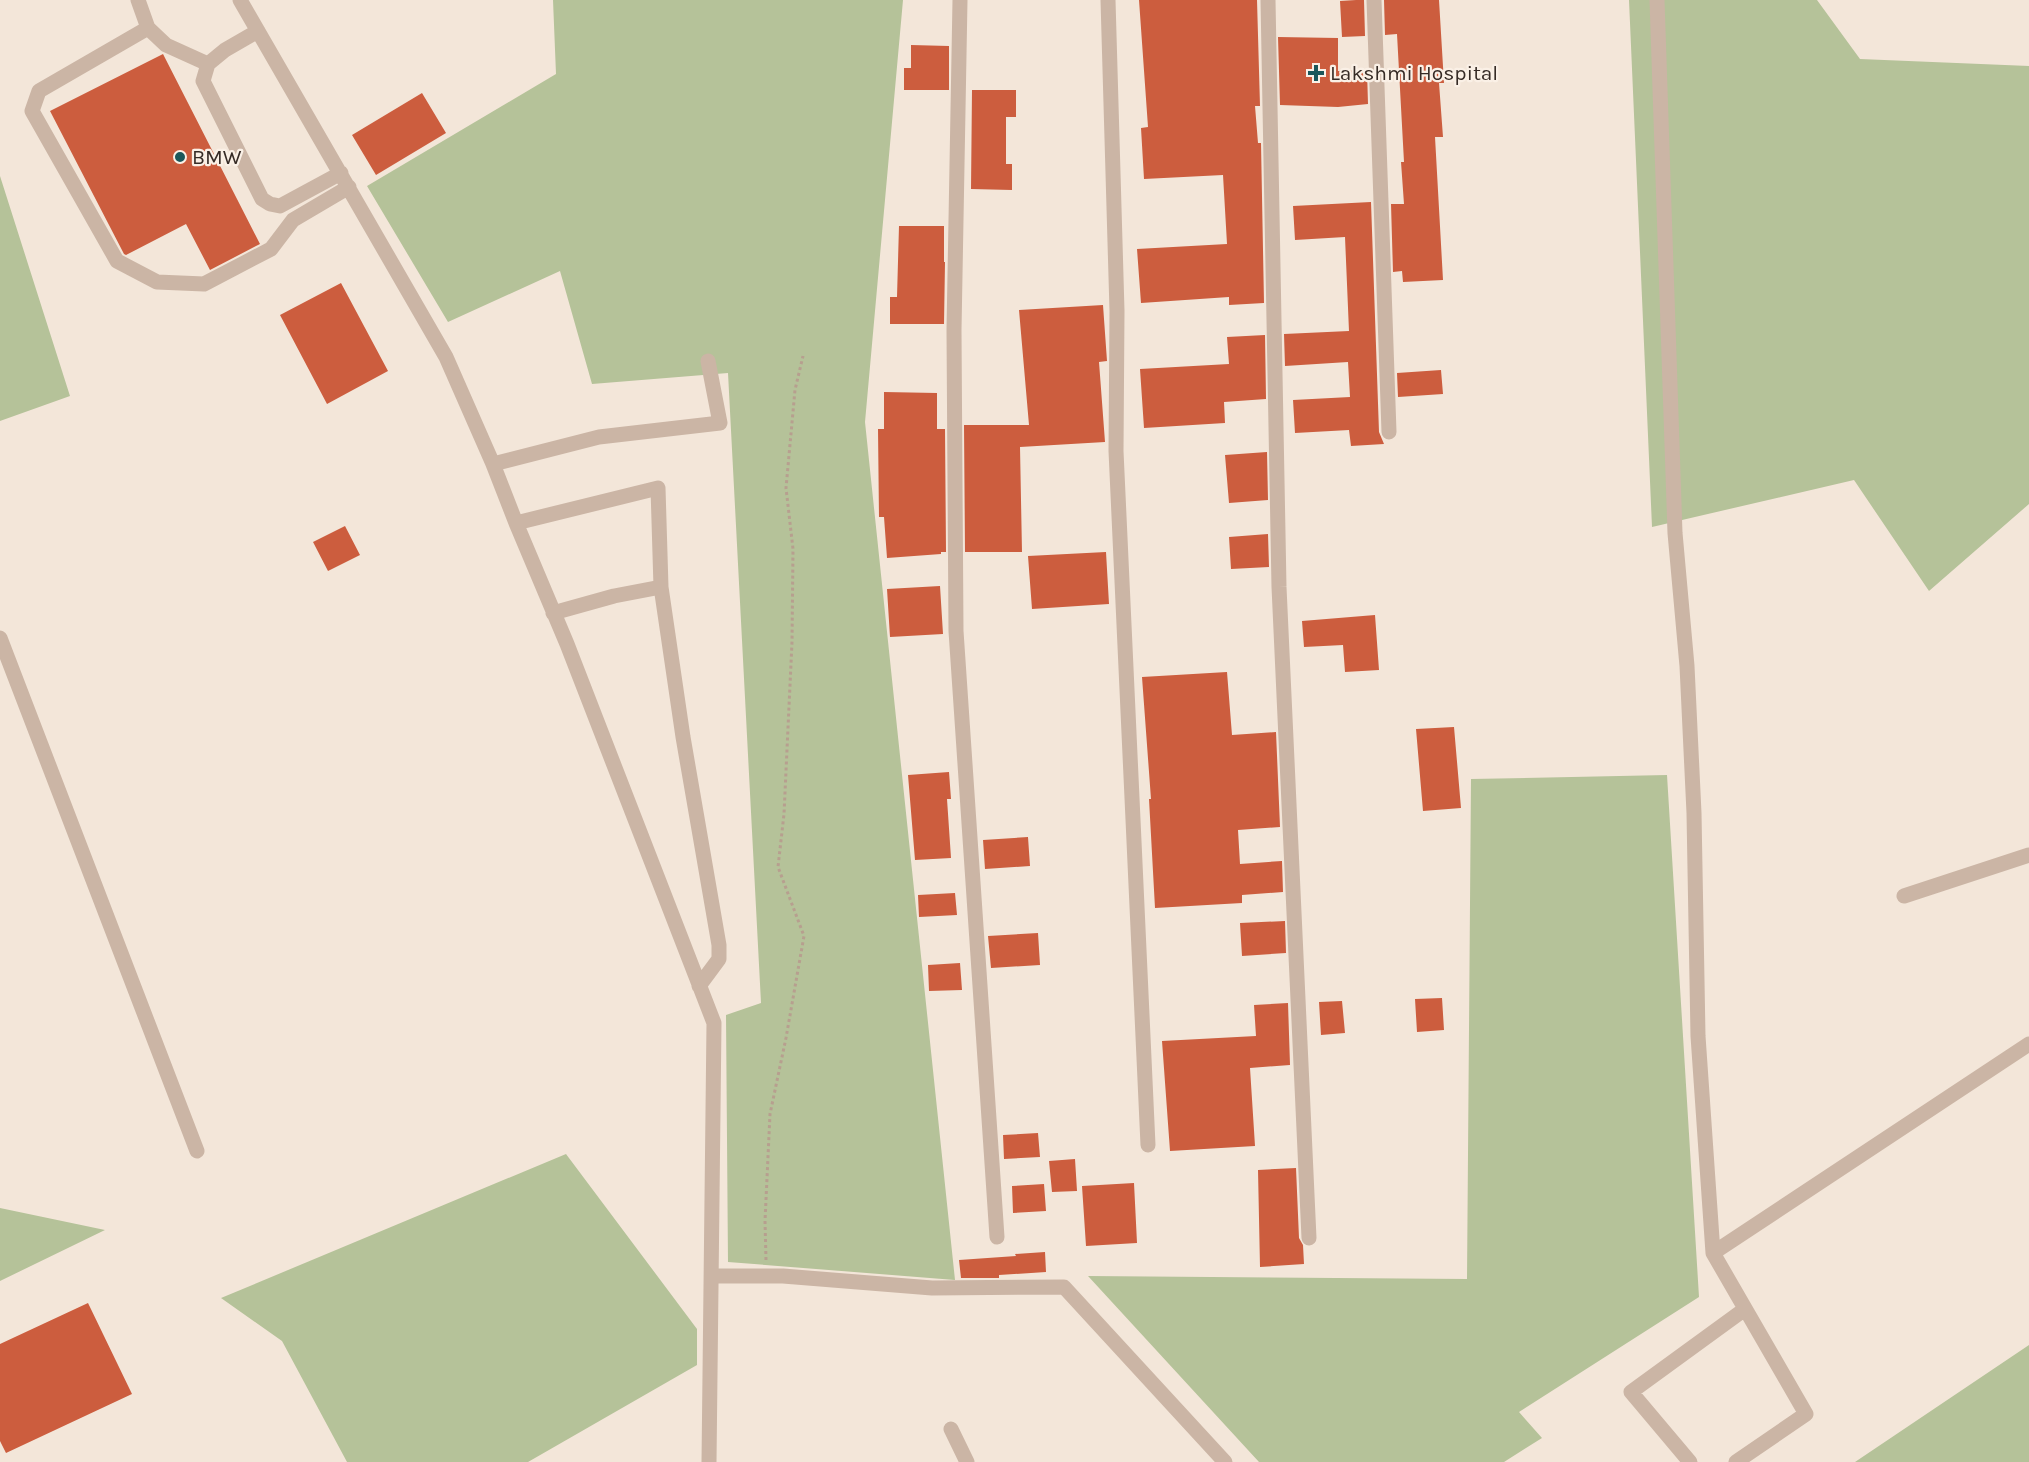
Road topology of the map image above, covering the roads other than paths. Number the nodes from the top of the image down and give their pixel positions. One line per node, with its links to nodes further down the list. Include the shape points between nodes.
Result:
1 (138, 0): 8 (street)
2 (240, 0): 9 (street)
3 (960, 0): 26 (street, via 954,330 956,632)
4 (1108, 0): 24 (street, via 1117,311 1116,451)
5 (1269, 0): 27 (street, via 1279,587)
6 (1374, 0): 14 (street)
7 (1658, 0): 28 (street, via 1675,533 1687,666 1698,1036)
8 (148, 28): 10 (street, via 166,45); 12 (street, via 39,91 32,111 117,261 156,282 204,284 271,249 293,220)
9 (258, 31): 10 (street); 11 (street)
10 (208, 64): 11 (street, via 202,81 262,199 280,206)
11 (341, 173): 12 (street)
12 (349, 188): 15 (street, via 446,357)
13 (708, 361): 15 (street, via 720,423 598,437)
14 (1389, 432)
15 (493, 464): 16 (street)
16 (516, 523): 17 (street, via 658,488); 18 (street)
17 (661, 587): 18 (street); 22 (street, via 719,945 718,959)
18 (554, 613): 22 (street)
19 (0, 638): 25 (street)
20 (2029, 855): 21 (street)
21 (1904, 896)
22 (699, 986): 29 (street, via 714,1023)
23 (2029, 1044): 28 (street)
24 (1148, 1145)
25 (198, 1151)
26 (997, 1237)
27 (1309, 1238)
28 (1713, 1253): 30 (street)
29 (711, 1276): 32 (street); 34 (street, via 767,1276 932,1288 1064,1287)
30 (1745, 1309): 35 (street, via 1631,1392); 36 (street, via 1806,1414)
31 (951, 1429): 33 (street)
32 (709, 1462)
33 (967, 1462)
34 (1225, 1462)
35 (1690, 1462)
36 (1736, 1462)

